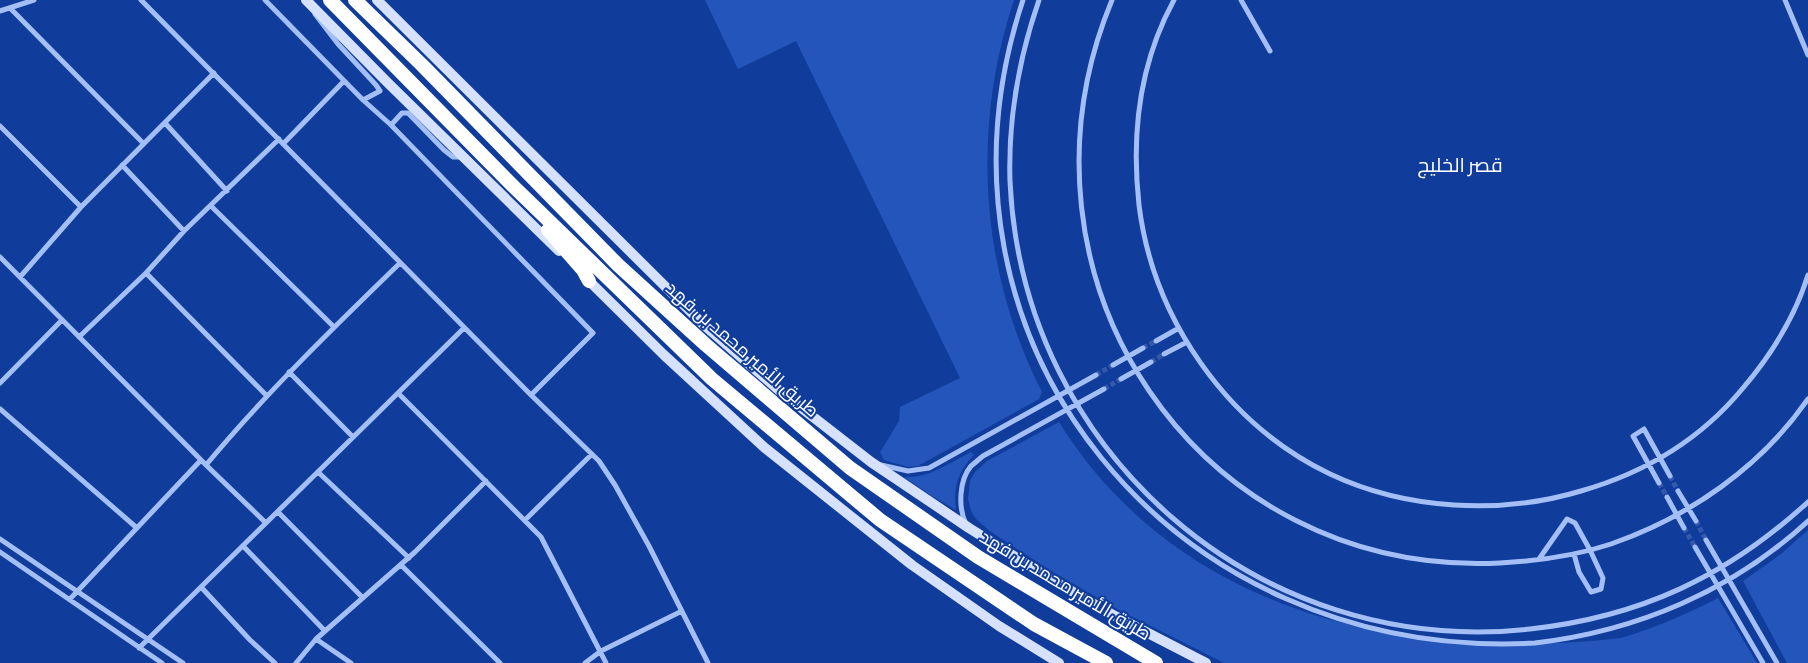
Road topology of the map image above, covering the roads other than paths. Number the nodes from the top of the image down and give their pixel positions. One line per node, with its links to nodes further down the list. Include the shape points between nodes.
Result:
1 (34, 0): 14 (street)
2 (141, 0): 18 (street)
3 (265, 0): 19 (street)
4 (306, 0): 20 (street, via 338,44 380,92); 26 (main road)
5 (330, 0): 29 (highway, طريق الأمير محمد بن فهد)
6 (355, 0): 130 (highway, طريق الأمير محمد بن فهد, via 618,265 850,468 978,557)
7 (377, 0): 71 (main road, via 704,325 781,392)
8 (1023, 0): 63 (street, via 1002,82 996,130 996,184 1001,236 1014,298 1035,355)
9 (1038, 0): 57 (street, via 1016,84 1010,183 1015,234 1028,294 1048,349)
10 (1112, 0): 48 (street, via 1096,45 1084,95 1078,179 1094,275 1108,316)
11 (1174, 0): 42 (street, via 1157,36 1147,71 1139,105 1135,158 1141,216 1150,259 1162,295)
12 (1241, 0): 16 (street)
13 (1785, 0): 17 (street)
14 (10, 8): 15 (street); 25 (street)
15 (0, 12)
16 (1270, 51)
17 (1808, 55)
18 (214, 73): 21 (street); 24 (street)
19 (344, 80): 20 (street); 24 (street)
20 (363, 100): 22 (street)
21 (165, 123): 25 (street); 28 (street)
22 (391, 125): 26 (street, via 402,113 408,113 453,157); 59 (street, via 593,334)
23 (0, 126): 31 (street)
24 (281, 142): 28 (street); 34 (street)
25 (143, 143): 27 (street)
26 (463, 157): 38 (main road)
27 (122, 165): 31 (street); 32 (street)
28 (227, 190): 30 (street)
29 (527, 199): 38 (highway, via 534,214); 129 (highway, طريق الأمير محمد بن فهد, via 712,379 880,520 1034,624)
30 (211, 206): 32 (street); 40 (street)
31 (81, 207): 37 (street)
32 (184, 231): 35 (street)
33 (0, 257): 37 (street)
34 (400, 263): 40 (street); 41 (street)
35 (146, 272): 43 (street); 60 (street)
36 (1808, 275): 69 (street, via 1784,329 1756,373 1713,420)
37 (20, 277): 39 (street)
38 (589, 281): 128 (main road, via 765,448 912,565)
39 (62, 320): 43 (street); 55 (street)
40 (334, 327): 52 (street)
41 (464, 328): 58 (street); 59 (street)
42 (1179, 328): 44 (street); 45 (street)
43 (79, 337): 70 (street)
44 (1156, 341)
45 (1188, 342): 47 (street); 72 (street, via 1224,392 1268,434 1331,474 1385,493 1464,506 1510,505 1563,497 1623,477)
46 (1143, 348): 48 (street)
47 (1164, 354)
48 (1128, 357): 50 (street); 51 (street)
49 (1151, 362): 51 (street)
50 (1113, 365)
51 (1136, 370): 54 (street); 100 (street, via 1172,421 1203,454 1250,492 1306,526 1368,549 1414,559 1480,564)
52 (289, 372): 60 (street); 67 (street)
53 (1096, 375): 57 (street)
54 (1121, 379)
55 (0, 383)
56 (1104, 388): 62 (street)
57 (1069, 390): 62 (street); 63 (street)
58 (398, 393): 67 (street); 77 (street)
59 (531, 395): 68 (street)
60 (267, 396): 73 (street)
61 (1808, 399): 82 (street, via 1774,441 1725,484)
62 (1077, 404): 63 (street); 103 (street, via 1101,441 1131,477 1156,504 1197,538 1276,587 1375,622 1464,632 1560,626 1615,614 1674,593)
63 (1060, 405): 65 (street); 71 (street, via 929,468 908,472); 90 (street, via 970,467 964,479 962,499 962,514)
64 (0, 409): 89 (street)
65 (1070, 419)
66 (1080, 436): 75 (street)
67 (353, 437): 74 (street)
68 (592, 454): 85 (street); 110 (street, via 628,506)
69 (1660, 457): 72 (street); 72 (street, via 1644,429 1633,436); 76 (street)
70 (202, 460): 73 (street); 89 (street)
71 (871, 462): 90 (main road)
72 (1649, 464): 78 (street)
73 (206, 465): 88 (street)
74 (318, 472): 83 (street); 99 (street)
75 (1108, 474)
76 (1670, 476)
77 (486, 481): 85 (street); 99 (street)
78 (1659, 483)
79 (1678, 491): 82 (street)
80 (1667, 497): 84 (street)
81 (1808, 502): 102 (street, via 1766,538)
82 (1689, 508): 84 (street); 87 (street)
83 (278, 512): 88 (street); 108 (street)
84 (1678, 514): 91 (street); 96 (street, via 1646,530)
85 (525, 520): 118 (street, via 541,537)
86 (1808, 521): 104 (street, via 1774,550)
87 (1696, 522)
88 (266, 523): 94 (street)
89 (137, 528): 107 (street)
90 (969, 528): 131 (main road, via 1066,588)
91 (1684, 528)
92 (0, 539): 107 (street)
93 (1706, 540): 102 (street)
94 (243, 546): 106 (street); 111 (street)
95 (1695, 546): 103 (street)
96 (1590, 550): 98 (street); 98 (street, via 1603,578 1601,589 1591,592 1579,572); 100 (street, via 1575,523 1567,519)
97 (0, 552): 109 (street)
98 (1574, 554): 100 (street)
99 (409, 558): 101 (street)
100 (1539, 559)
101 (401, 565): 108 (street); 124 (street)
102 (1723, 567): 103 (street); 104 (street)
103 (1711, 574): 105 (street)
104 (1730, 579): 105 (street); 133 (street)
105 (1718, 586): 116 (street, via 1680,606 1619,628 1562,640); 132 (street)
106 (201, 587): 112 (street); 121 (street)
107 (78, 592): 109 (street); 112 (street)
108 (363, 598): 111 (street)
109 (70, 599): 117 (street)
110 (682, 611): 118 (street); 127 (street)
111 (325, 631): 113 (street)
112 (149, 639): 117 (street); 120 (street)
113 (316, 639): 122 (street); 123 (street)
114 (1402, 641): 115 (street)
115 (1417, 642)
116 (1481, 646)
117 (139, 648): 119 (street)
118 (600, 651): 125 (street); 126 (street)
119 (162, 663)
120 (183, 663)
121 (274, 663)
122 (296, 663)
123 (351, 663)
124 (500, 663)
125 (585, 663)
126 (606, 663)
127 (708, 663)
128 (1059, 663)
129 (1106, 663)
130 (1156, 663)
131 (1206, 663)
132 (1763, 663)
133 (1777, 663)

